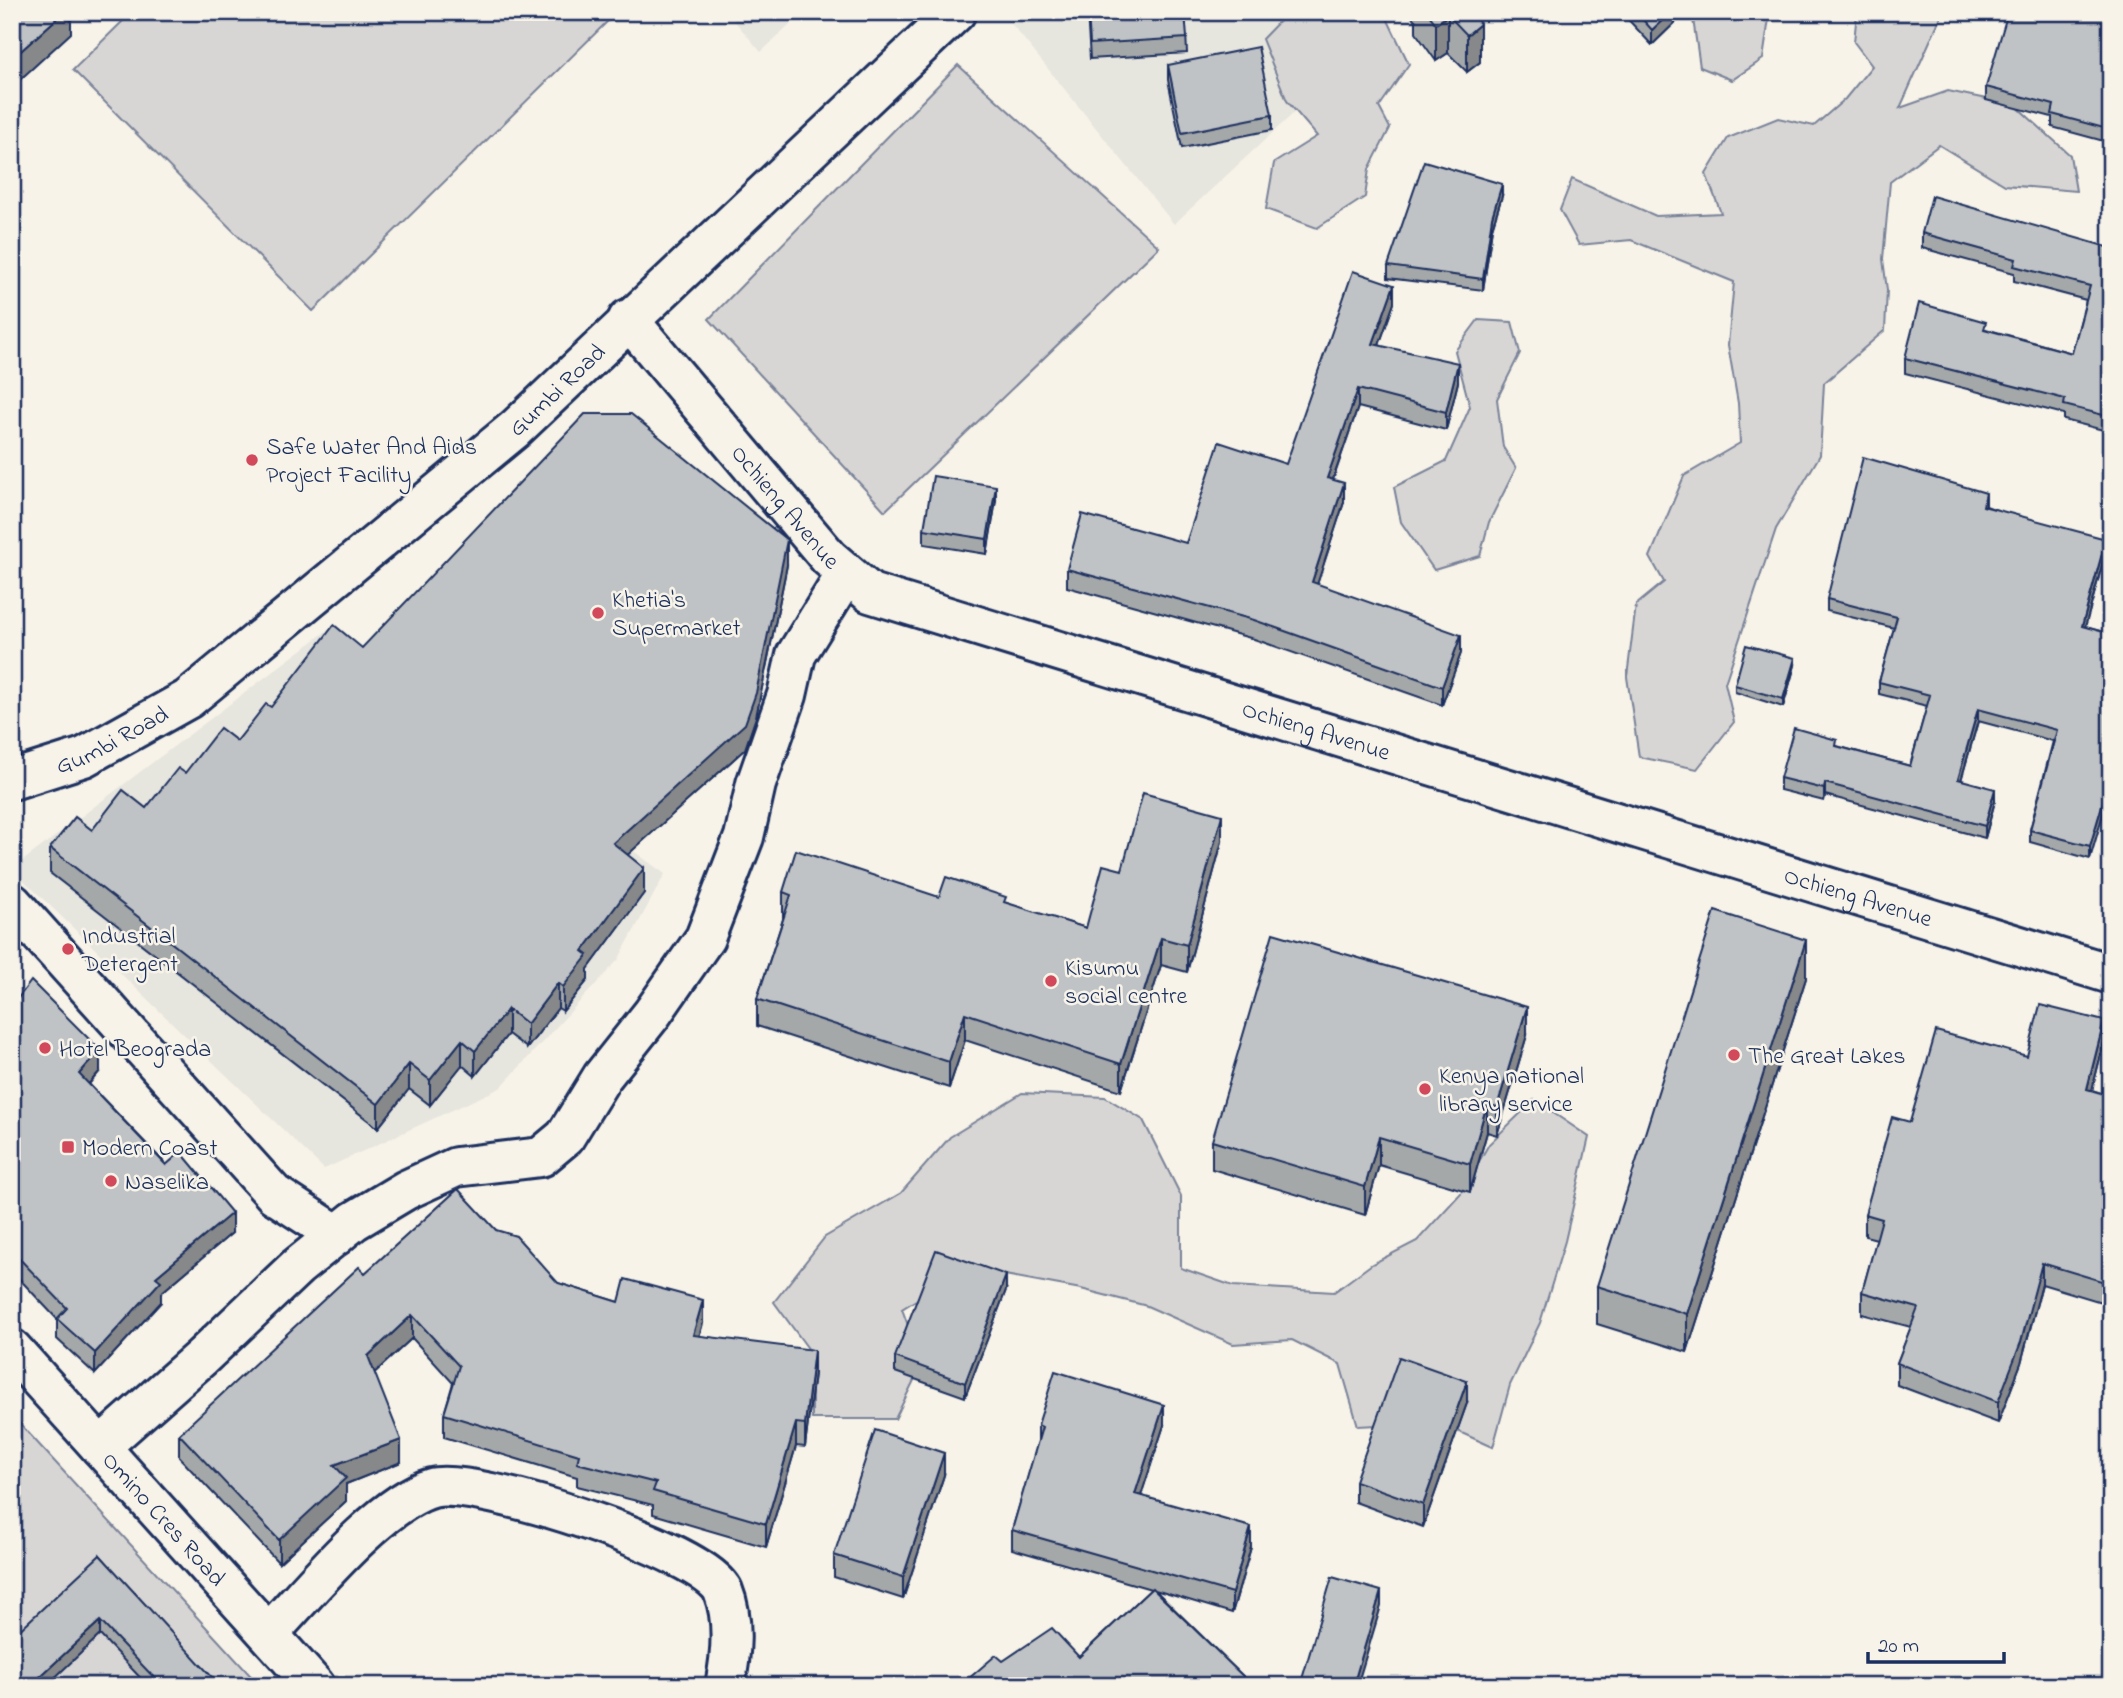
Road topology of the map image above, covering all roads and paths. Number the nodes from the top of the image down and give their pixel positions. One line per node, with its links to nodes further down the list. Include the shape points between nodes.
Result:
1 (956, 12): 2 (street, Gumbi Road)
2 (628, 319): 3 (street, Ochieng Avenue); 4 (street, Gumbi Road, via 515,429 188,699 84,757)
3 (846, 575): 6 (street, Ochieng Avenue, via 870,593); 7 (street, via 796,655 744,837 705,938 602,1077 565,1137 541,1157 456,1167 406,1190)
4 (12, 780)
5 (12, 903): 7 (street, via 274,1194)
6 (2111, 974)
7 (337, 1235): 9 (street)
8 (12, 1349): 9 (street, Omino Cres Road)
9 (100, 1447): 10 (street, Omino Cres Road)
10 (270, 1632): 11 (street, Omino Cres Road); 12 (street, via 377,1524 403,1502 434,1487 532,1502 609,1527 696,1565 723,1589 733,1651)
11 (315, 1686)
12 (725, 1686)

